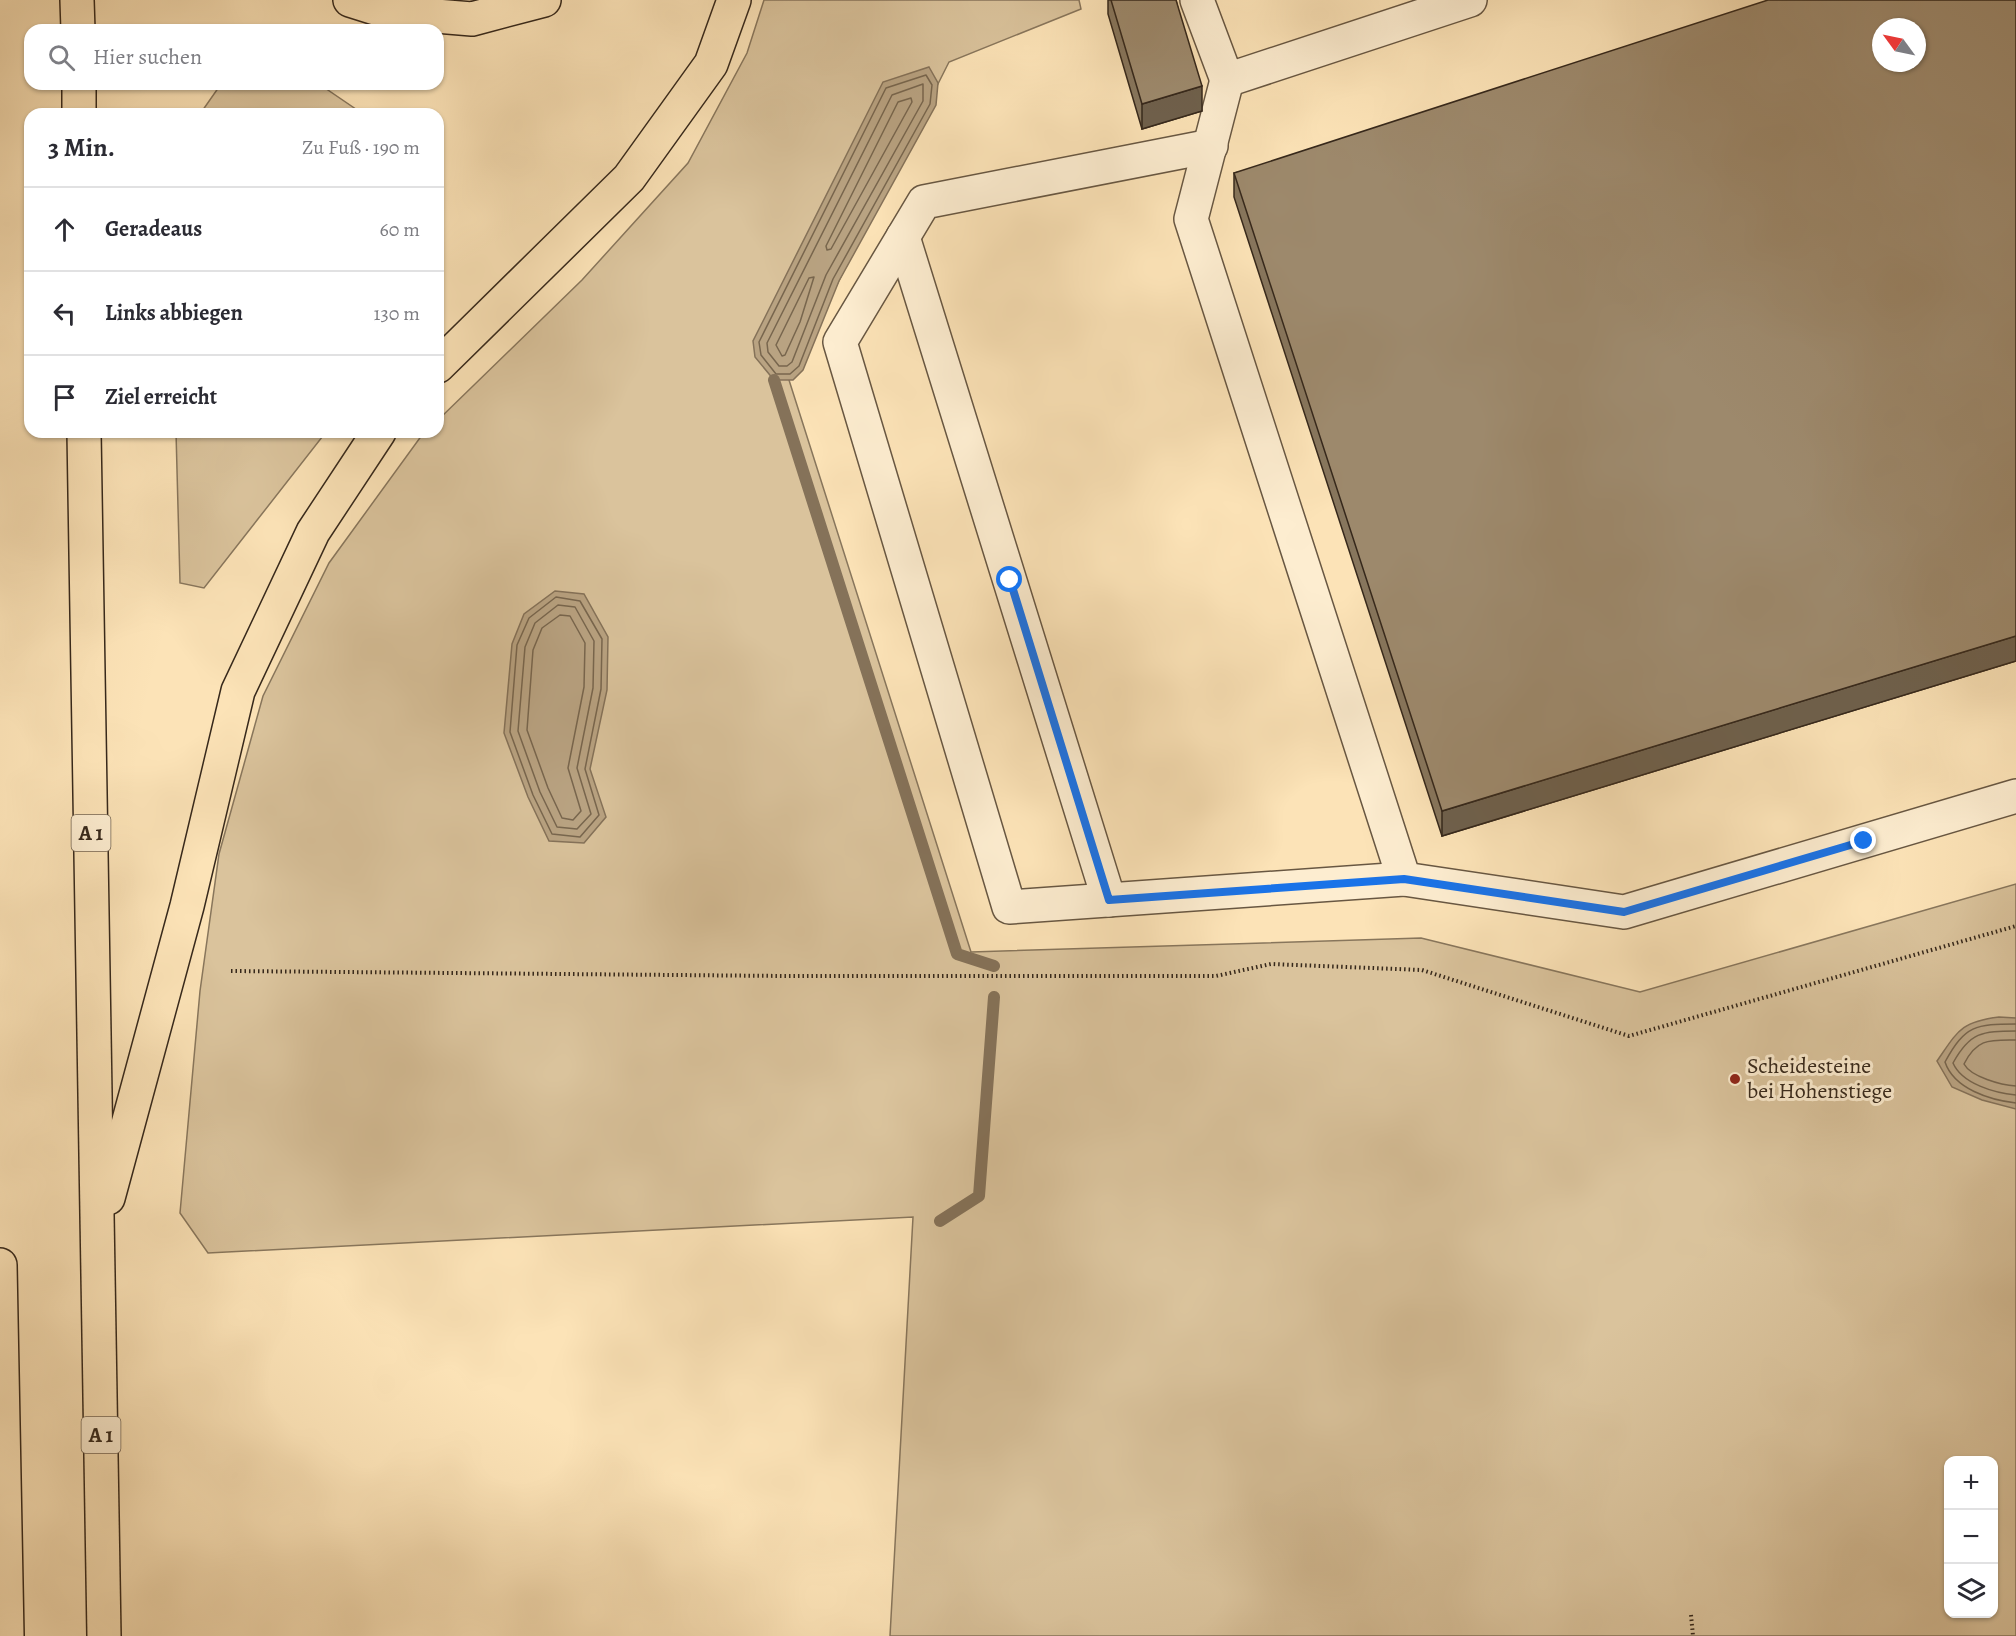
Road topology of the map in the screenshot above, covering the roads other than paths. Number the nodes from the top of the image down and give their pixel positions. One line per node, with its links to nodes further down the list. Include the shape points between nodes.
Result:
1 (77, 0): 7 (highway)
2 (350, 0): 3 (highway, via 388,12 472,19)
3 (544, 0)
4 (734, 0): 13 (highway, via 711,64 629,178)
5 (1197, 0): 8 (lane)
6 (1470, 0): 8 (lane)
7 (78, 24)
8 (1227, 80): 11 (lane)
9 (79, 90): 10 (highway)
10 (79, 108)
11 (1211, 146): 12 (lane, via 924,202); 17 (lane, via 1191,219)
12 (903, 237): 18 (lane); 18 (lane, via 840,342 1009,907)
13 (444, 360)
14 (84, 438): 19 (highway, A 1)
15 (375, 438): 19 (highway, via 313,532 238,691 187,906)
16 (2016, 796): 17 (lane, via 1624,912)
17 (1404, 879): 18 (lane)
18 (1109, 900)
19 (98, 1234): 22 (highway, A 1)
20 (0, 1265): 21 (highway)
21 (7, 1636)
22 (104, 1636)

